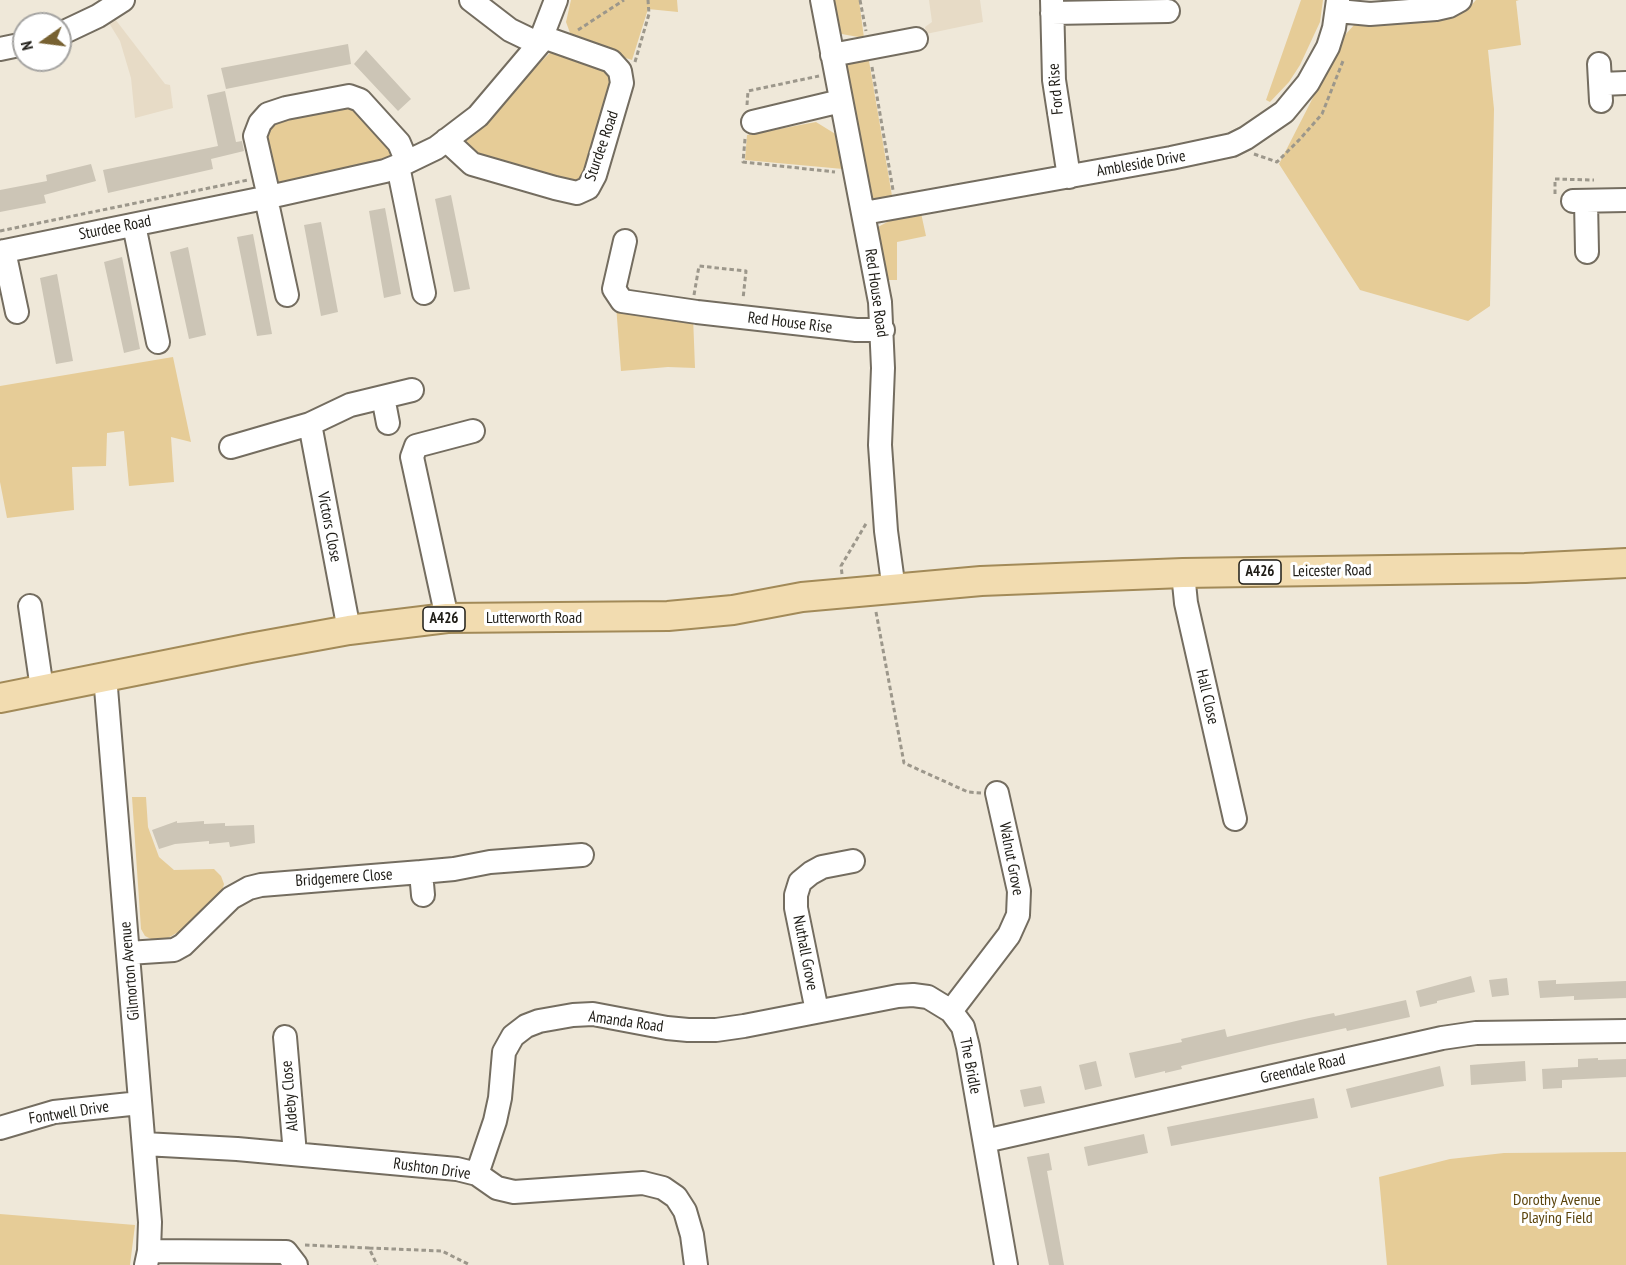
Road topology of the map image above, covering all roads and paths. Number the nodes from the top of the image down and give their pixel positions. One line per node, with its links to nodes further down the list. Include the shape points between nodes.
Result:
1 (123, 0): 12 (street)
2 (471, 0): 14 (street, via 510,30)
3 (556, 0): 14 (street, Sturdee Road)
4 (624, 0): 14 (path)
5 (648, 0): 17 (path, via 649,14 634,64)
6 (822, 0): 16 (street, Red House Road)
7 (860, 0): 15 (path)
8 (1460, 0): 9 (street, via 1436,9 1370,14)
9 (1338, 5): 24 (street, Ambleside Drive, via 1328,47 1308,83 1284,112 1246,138 1215,150)
10 (1052, 7): 11 (street); 24 (street, Ford Rise, via 1055,88)
11 (1157, 18)
12 (72, 28)
13 (916, 39): 15 (street)
14 (547, 41): 17 (street, via 611,61); 22 (street, Sturdee Road, via 478,116)
15 (869, 48): 16 (street); 27 (path)
16 (832, 55): 20 (street, Red House Road)
17 (620, 71): 22 (street, Sturdee Road, via 622,83 595,175 588,188 577,193 472,164)
18 (1600, 83): 19 (street)
19 (1626, 83)
20 (841, 101): 21 (street); 28 (street, Red House Road)
21 (753, 122)
22 (446, 140): 23 (street, Sturdee Road)
23 (403, 164): 25 (street, Sturdee Road, via 385,171); 25 (street, via 399,143 360,100 349,96 285,108 268,114 255,136); 33 (street)
24 (1069, 177): 27 (street, Ambleside Drive)
25 (266, 190): 29 (street, Sturdee Road); 31 (path); 34 (street)
26 (1626, 200): 32 (street, via 1579,201)
27 (896, 206): 28 (street, Ambleside Drive)
28 (864, 213): 38 (street, Red House Road)
29 (134, 225): 31 (street, Sturdee Road); 39 (street)
30 (625, 241): 36 (street, Red House Rise, via 614,289 622,301)
31 (1, 244): 35 (street)
32 (1587, 252)
33 (424, 293)
34 (287, 295)
35 (17, 312)
36 (694, 312): 37 (street, Red House Rise); 37 (path, via 699,266 746,271)
37 (741, 317): 38 (street, Red House Rise)
38 (883, 330): 46 (street, Red House Road, via 880,446)
39 (158, 342)
40 (412, 390): 41 (street)
41 (383, 397): 42 (street); 43 (street, via 350,405)
42 (388, 423)
43 (310, 424): 45 (street); 52 (street, Victors Close)
44 (473, 431): 51 (street, via 416,446 412,458)
45 (231, 447)
46 (885, 510): 49 (street, Red House Road); 49 (path, via 873,512 841,566)
47 (1626, 564): 48 (main road, Leicester Road / A426)
48 (1183, 573): 49 (main road, Leicester Road / A426, via 981,581); 57 (street, Hall Close, via 1186,603)
49 (871, 591): 51 (main road, Lutterworth Road / A426, via 668,616); 56 (path, via 904,763 968,792)
50 (30, 606): 54 (street)
51 (447, 618): 52 (main road, Lutterworth Road / A426)
52 (349, 630): 53 (main road, Lutterworth Road / A426)
53 (105, 676): 54 (main road, Lutterworth Road / A426); 62 (street, Gilmorton Avenue)
54 (42, 689): 55 (main road, Lutterworth Road / A426)
55 (0, 698)
56 (997, 793): 64 (street, Walnut Grove, via 1018,891 1018,915 1009,935)
57 (1235, 819)
58 (582, 855): 60 (street, Bridgemere Close)
59 (853, 861): 63 (street, Nuthall Grove, via 811,873 800,882 796,895)
60 (421, 872): 61 (street); 62 (street, Bridgemere Close, via 249,888 231,898 174,950)
61 (423, 895)
62 (128, 953): 67 (street, Gilmorton Avenue)
63 (817, 1011): 64 (street, via 913,994 928,997); 72 (street, Amanda Road, via 744,1026 688,1030 593,1014 526,1026 513,1036 504,1052 495,1121)
64 (951, 1011): 69 (street, The Bridle, via 963,1027)
65 (1626, 1031): 69 (street, Greendale Road, via 1476,1033 1442,1038)
66 (285, 1037): 71 (street, Aldeby Close)
67 (140, 1103): 68 (street, Fontwell Drive); 70 (street, Gilmorton Avenue)
68 (2, 1120)
69 (984, 1141): 79 (street, The Bridle)
70 (144, 1144): 71 (street, Rushton Drive); 74 (street, Gilmorton Avenue, via 150,1222)
71 (295, 1154): 72 (street, Rushton Drive)
72 (477, 1174): 78 (street, Rushton Drive, via 497,1188 514,1192 643,1183 663,1188 676,1197 685,1211)
73 (369, 1248): 75 (path, via 293,1245); 76 (path); 77 (path, via 442,1251)
74 (147, 1258): 75 (street)
75 (291, 1258)
76 (377, 1265)
77 (470, 1265)
78 (696, 1265)
79 (1006, 1265)

